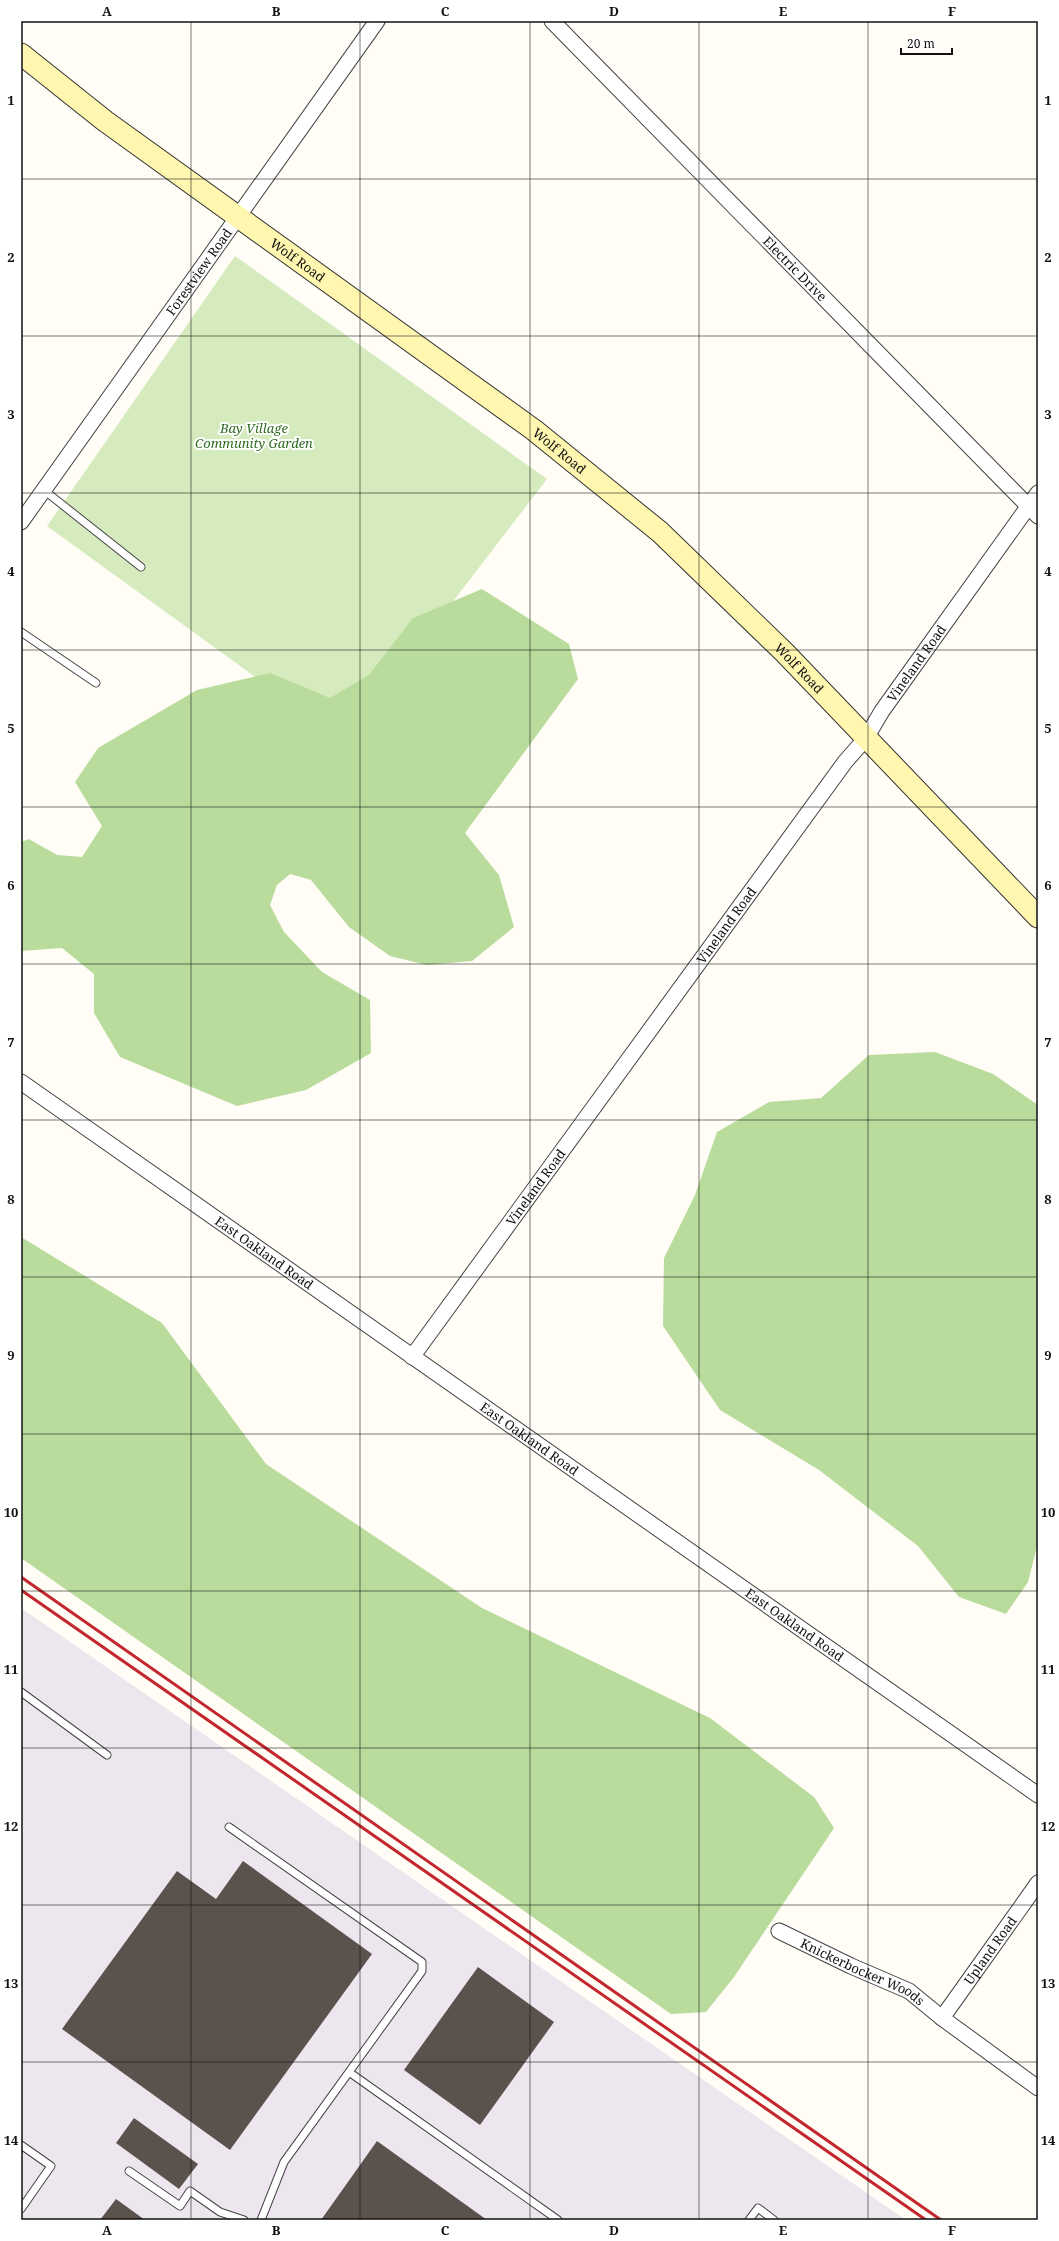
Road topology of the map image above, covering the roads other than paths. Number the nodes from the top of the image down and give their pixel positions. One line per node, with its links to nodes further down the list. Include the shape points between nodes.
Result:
1 (377, 21): 4 (street, Forestview Road)
2 (552, 21): 7 (street, Electric Drive)
3 (21, 54): 4 (street, Wolf Road, via 105,121)
4 (238, 216): 5 (street, Forestview Road); 12 (street, Wolf Road, via 599,480 719,587)
5 (44, 491): 8 (street, Forestview Road); 9 (lane)
6 (1038, 493): 7 (street, Vineland Road)
7 (1033, 511): 12 (street, Vineland Road, via 882,711)
8 (23, 515)
9 (141, 567)
10 (21, 632): 11 (lane)
11 (96, 683)
12 (866, 738): 13 (street, Wolf Road); 15 (street, Vineland Road, via 845,762)
13 (1038, 918)
14 (21, 1082): 15 (street, East Oakland Road)
15 (412, 1357): 18 (street, East Oakland Road)
16 (21, 1692): 17 (lane)
17 (107, 1755)
18 (1038, 1795)
19 (229, 1827): 23 (lane, via 422,1962 422,1971)
20 (1038, 1883): 22 (street, Upland Road)
21 (779, 1930): 22 (street, Knickerbocker Woods, via 851,1966 910,1991)
22 (942, 2018): 24 (street, Knickerbocker Woods)
23 (349, 2072): 29 (lane, via 284,2162); 30 (lane)
24 (1038, 2088)
25 (21, 2145): 27 (lane, via 51,2166)
26 (129, 2171): 28 (lane, via 180,2206 190,2191 220,2212)
27 (21, 2209)
28 (244, 2220)
29 (261, 2220)
30 (558, 2220)
31 (749, 2220): 32 (lane, via 758,2208)
32 (774, 2220)

